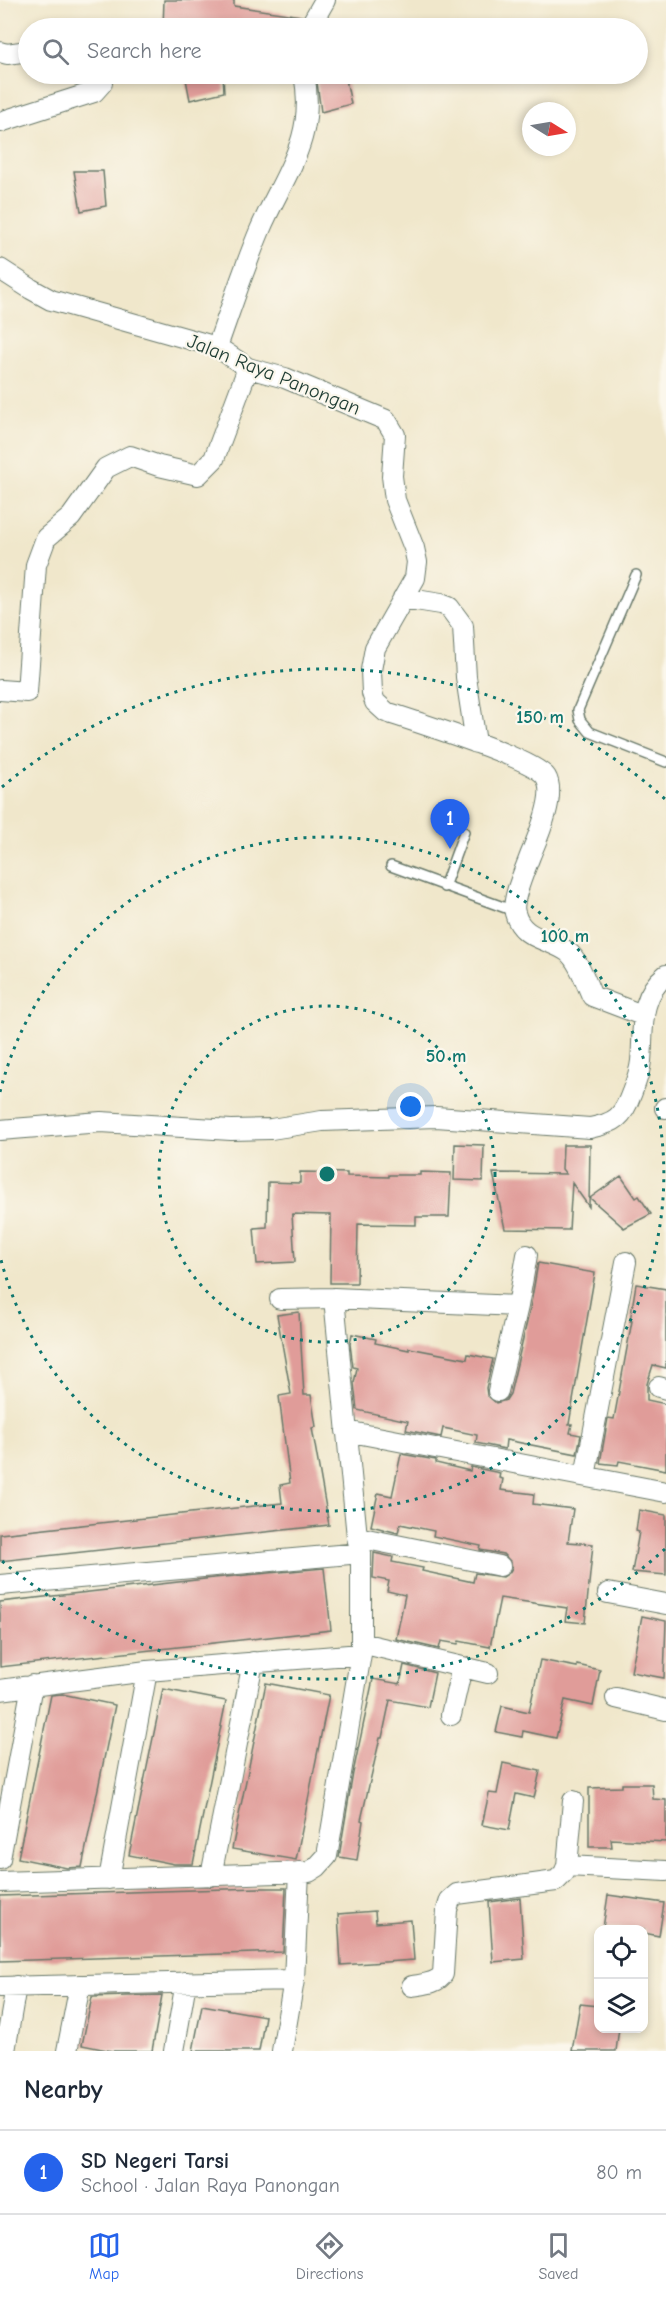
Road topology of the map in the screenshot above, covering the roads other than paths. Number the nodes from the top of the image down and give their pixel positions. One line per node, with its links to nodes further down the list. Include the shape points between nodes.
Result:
1 (325, 0): 2 (street)
2 (315, 18)
3 (0, 52): 4 (street)
4 (18, 52)
5 (102, 84): 7 (street, via 94,92)
6 (306, 84): 9 (street, via 304,130 292,169 261,229)
7 (0, 122)
8 (0, 269): 9 (street, Jalan Raya Panongan, via 51,300)
9 (218, 347): 10 (street, Jalan Raya Panongan)
10 (248, 368): 12 (street, Jalan Raya Panongan, via 285,378 379,416 391,427 395,435 395,500 417,562 415,578); 13 (street, via 213,459 198,475 130,456 106,468 71,517 46,538 36,565 27,692)
11 (636, 575): 15 (lane, via 578,710 580,720 590,732)
12 (403, 598): 14 (street, via 441,603 449,607 463,626); 14 (street, Jalan Raya Panongan, via 375,648 371,670 375,702 386,712)
13 (0, 690)
14 (476, 743): 19 (street, Jalan Raya Panongan, via 533,766 546,777 549,794 544,821)
15 (666, 762)
16 (464, 832): 18 (lane)
17 (391, 866): 18 (lane)
18 (444, 886): 19 (lane)
19 (514, 911): 21 (street, via 533,936 569,953 592,996)
20 (666, 975): 21 (street, via 658,981)
21 (642, 1015): 22 (street, via 640,1068 626,1110 611,1122 590,1128 436,1117 322,1121 231,1130 101,1122)
22 (0, 1131)
23 (527, 1255): 27 (street)
24 (626, 1262): 30 (street)
25 (334, 1298): 26 (street); 27 (street); 29 (street)
26 (280, 1299)
27 (518, 1306): 28 (street)
28 (498, 1391)
29 (346, 1431): 30 (street); 32 (street)
30 (585, 1476): 31 (street)
31 (666, 1492)
32 (359, 1545): 33 (street); 34 (street); 37 (street)
33 (500, 1566)
34 (0, 1585)
35 (608, 1593): 36 (street)
36 (666, 1604)
37 (361, 1649): 38 (street); 39 (street); 51 (street, via 327,1856 309,1872)
38 (253, 1662): 40 (street); 52 (street)
39 (462, 1668): 41 (street); 46 (street)
40 (147, 1671): 42 (street); 53 (street)
41 (488, 1673)
42 (32, 1685): 43 (street); 48 (street)
43 (0, 1690)
44 (616, 1698): 45 (street)
45 (666, 1710)
46 (451, 1715)
47 (573, 1802): 49 (street)
48 (0, 1859)
49 (567, 1866): 50 (street); 59 (street, via 556,1881 457,1894 447,1910 443,1974 435,1982)
50 (666, 1871)
51 (298, 1872): 52 (street); 55 (street)
52 (211, 1876): 53 (street)
53 (109, 1879): 54 (street)
54 (0, 1882)
55 (294, 1980): 56 (street); 63 (street)
56 (186, 1982): 57 (street); 62 (street)
57 (80, 1985): 58 (street); 61 (street)
58 (8, 1986): 60 (street)
59 (412, 1986)
60 (5, 2051)
61 (67, 2051)
62 (174, 2051)
63 (282, 2051)

